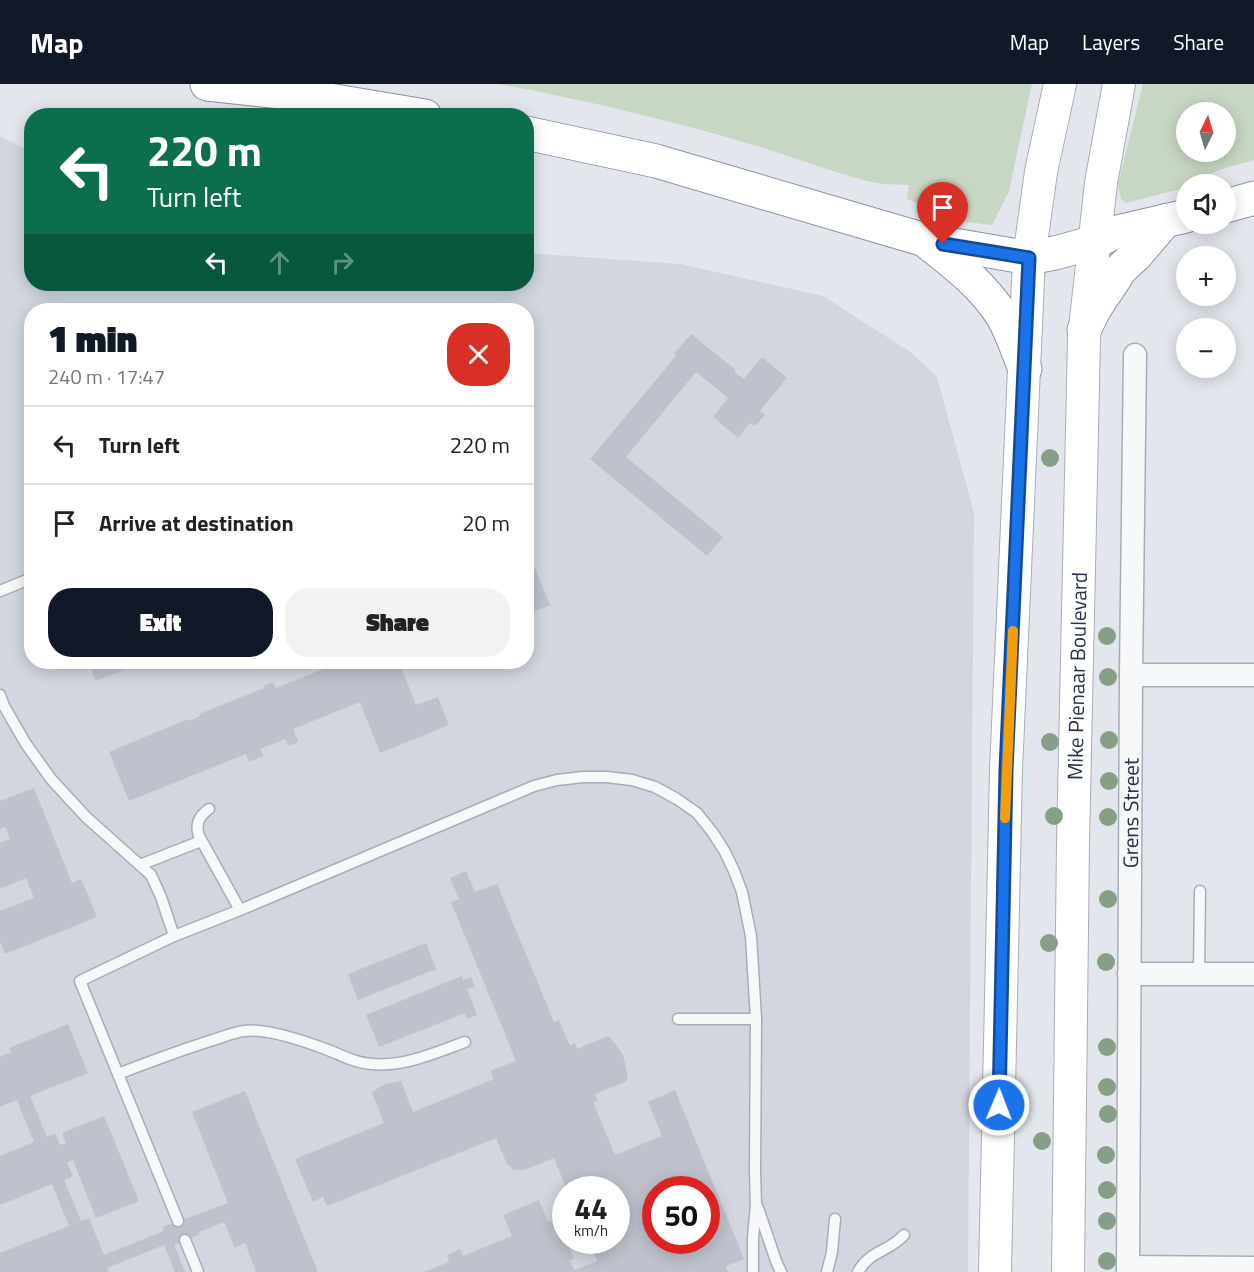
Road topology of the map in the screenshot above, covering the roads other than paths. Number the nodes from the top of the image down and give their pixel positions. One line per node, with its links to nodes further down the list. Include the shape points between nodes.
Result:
1 (207, 84): 4 (highway)
2 (1060, 84): 11 (main road, via 1041,172)
3 (1119, 84): 10 (main road, Mike Pienaar Boulevard)
4 (377, 108)
5 (534, 135): 9 (highway, via 656,161)
6 (1254, 198): 7 (highway)
7 (1236, 203)
8 (1176, 218): 10 (highway, via 1113,233); 12 (highway, via 1121,269)
9 (925, 240): 11 (highway); 14 (highway, via 958,266 993,302)
10 (1095, 242): 11 (highway); 12 (main road, Mike Pienaar Boulevard)
11 (1029, 258): 14 (main road)
12 (1084, 330): 46 (main road, Mike Pienaar Boulevard)
13 (1135, 355): 17 (street, Grens Street)
14 (1024, 369): 45 (main road, via 1006,770)
15 (24, 581): 16 (lane)
16 (0, 591)
17 (1131, 675): 18 (street); 26 (street, Grens Street)
18 (1254, 675)
19 (0, 695): 22 (lane, via 26,744 51,779 86,818)
20 (209, 808): 21 (lane, via 198,821)
21 (201, 841): 22 (lane); 24 (lane)
22 (140, 865): 25 (lane, via 156,886)
23 (1200, 891): 27 (lane)
24 (240, 910): 25 (lane); 30 (lane, via 534,786 583,777 632,780 677,798 697,813 725,852 748,914)
25 (174, 936): 32 (lane, via 81,981)
26 (1129, 974): 27 (street); 39 (street, Grens Street)
27 (1199, 974): 28 (street)
28 (1254, 975)
29 (678, 1019): 30 (lane)
30 (756, 1019): 33 (lane)
31 (465, 1042): 32 (lane, via 396,1064 373,1065 295,1039 244,1030)
32 (118, 1074): 35 (lane)
33 (756, 1205): 41 (lane); 42 (lane)
34 (834, 1219): 43 (lane)
35 (178, 1221)
36 (904, 1235): 44 (lane, via 870,1256)
37 (185, 1240): 40 (lane)
38 (1254, 1268): 39 (street)
39 (1128, 1269)
40 (198, 1272)
41 (753, 1272)
42 (781, 1272)
43 (827, 1272)
44 (858, 1272)
45 (996, 1272)
46 (1068, 1272)

